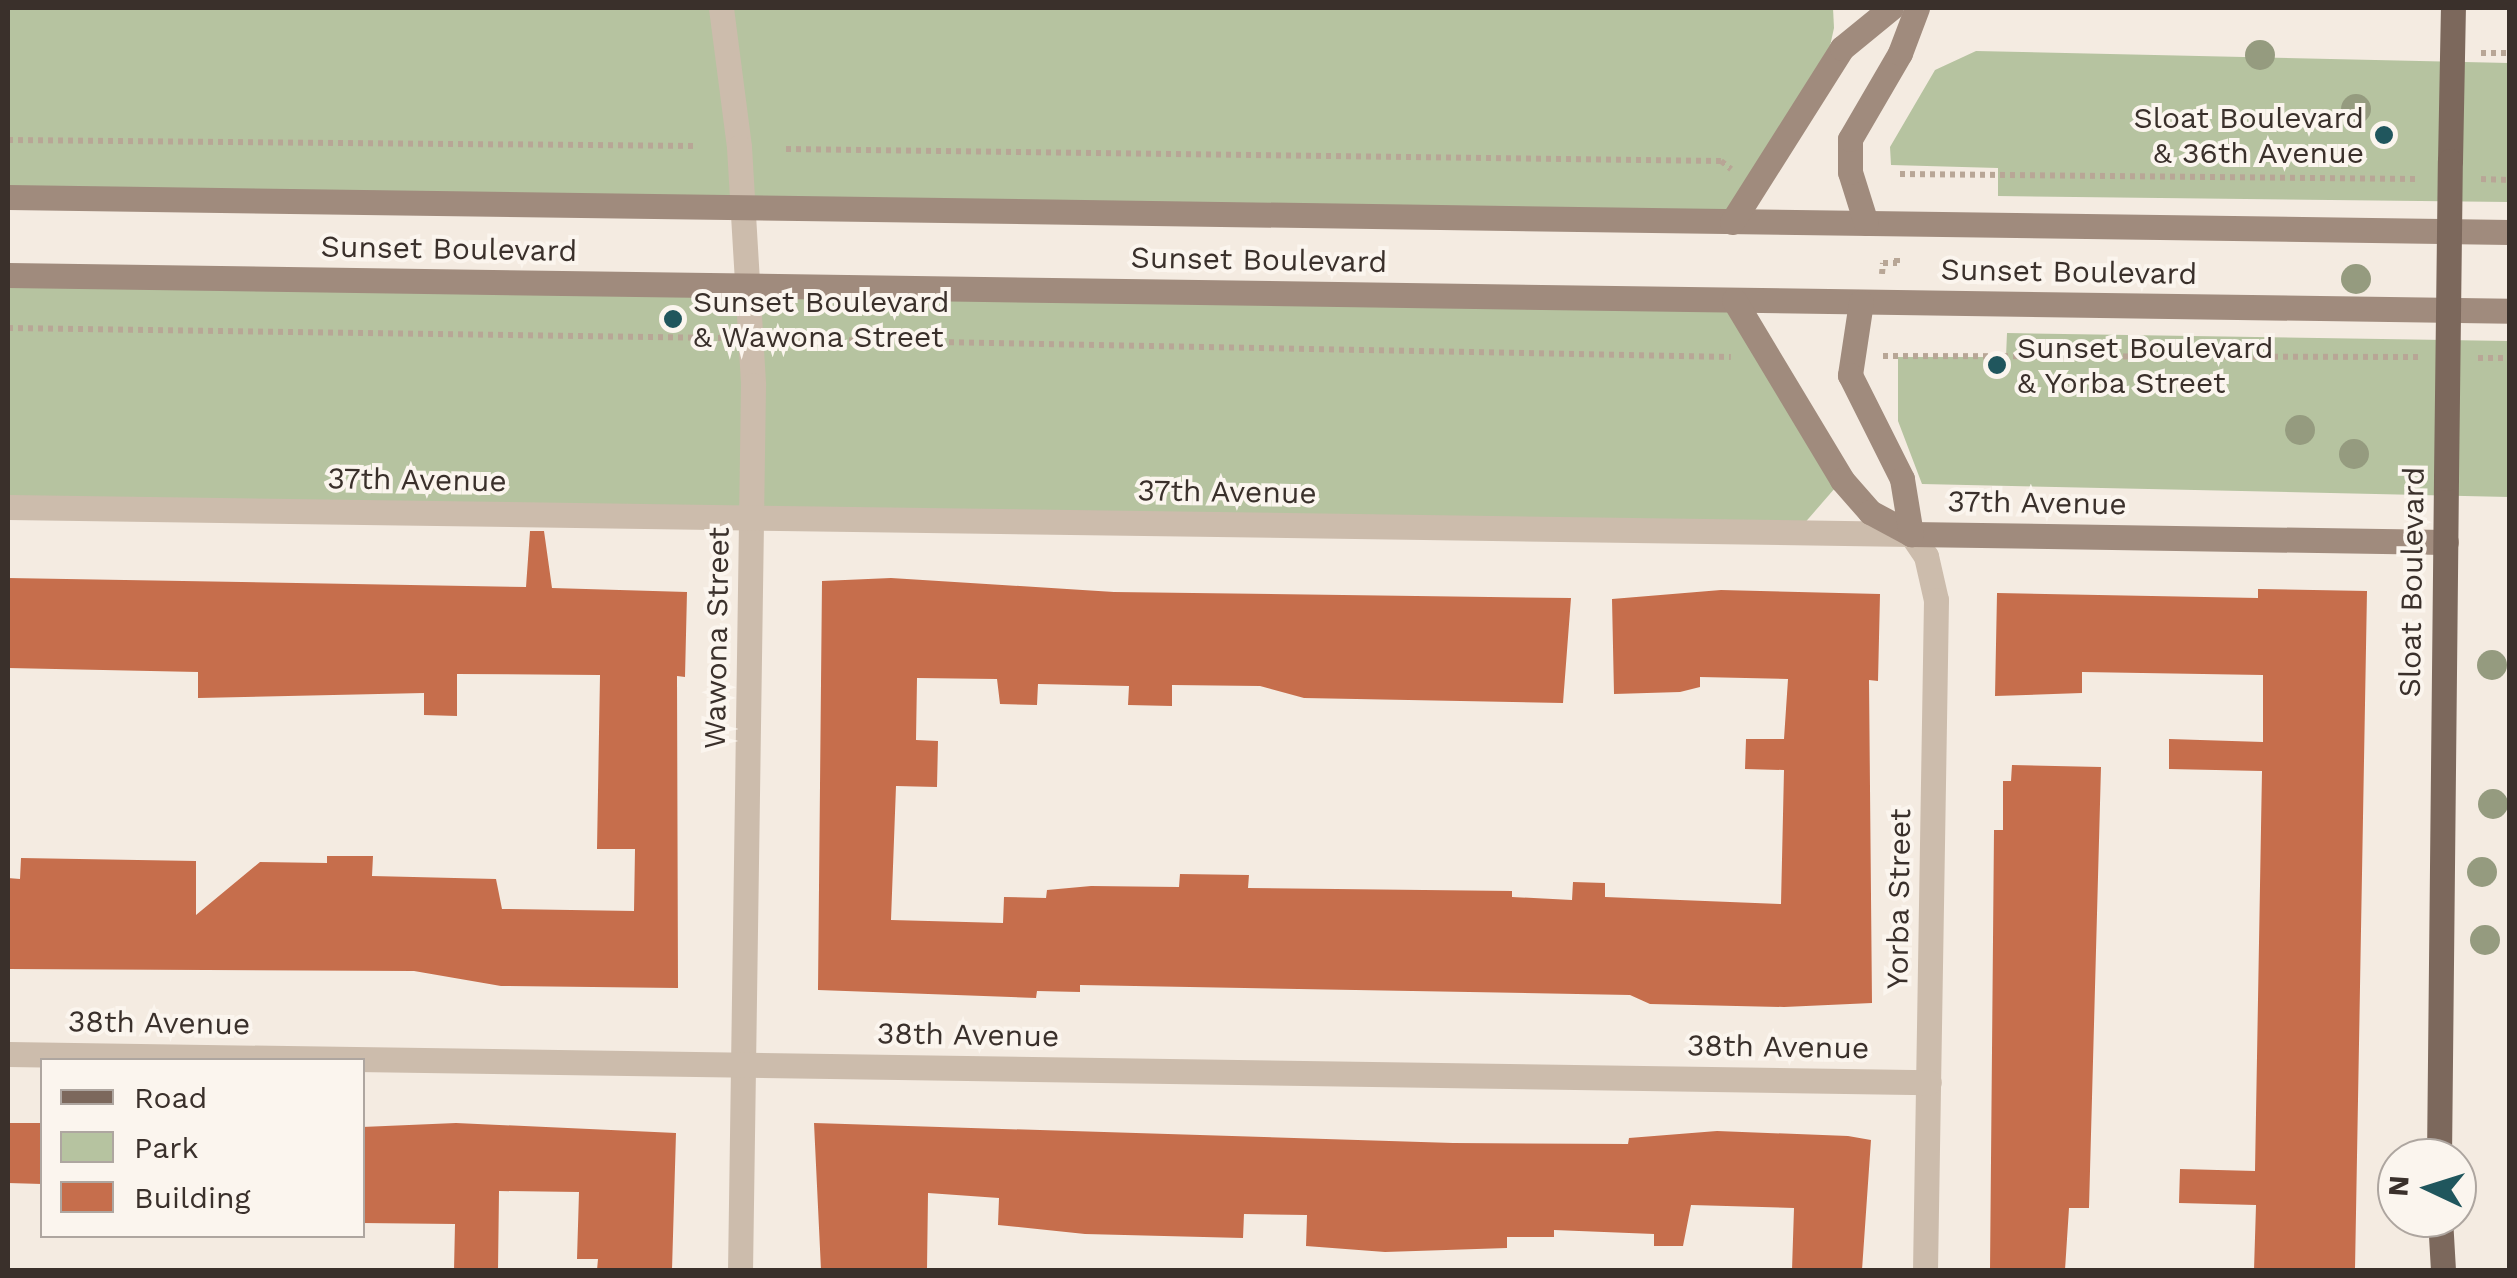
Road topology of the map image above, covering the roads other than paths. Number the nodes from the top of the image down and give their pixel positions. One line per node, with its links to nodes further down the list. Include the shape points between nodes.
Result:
1 (720, 8): 6 (street, Wawona Street)
2 (1891, 8): 7 (main road, via 1842,48)
3 (1916, 8): 8 (main road, via 1900,54 1850,138 1847,157)
4 (2453, 8): 18 (main road, Sloat Boulevard, bridge, via 2463,57)
5 (8, 197): 6 (main road, Sunset Boulevard)
6 (743, 207): 7 (main road, Sunset Boulevard); 11 (street, Wawona Street)
7 (1732, 222): 8 (main road, Sunset Boulevard)
8 (1866, 223): 9 (main road, Sunset Boulevard)
9 (2510, 232)
10 (8, 275): 11 (main road, Sunset Boulevard)
11 (749, 286): 12 (main road, Sunset Boulevard); 16 (street, Wawona Street)
12 (1734, 300): 13 (main road, Sunset Boulevard); 17 (main road, via 1848,488)
13 (1861, 302): 14 (main road, Sunset Boulevard); 17 (main road, via 1850,375 1902,479)
14 (2510, 311)
15 (8, 507): 16 (street, 37th Avenue)
16 (751, 518): 17 (street, 37th Avenue); 22 (street, Wawona Street)
17 (1911, 534): 18 (main road, 37th Avenue); 23 (street, Yorba Street, via 1926,556 1936,600)
18 (2446, 542): 24 (main road, Sloat Boulevard)
19 (8, 1054): 20 (street, 38th Avenue)
20 (302, 1058)
21 (365, 1059): 22 (street, 38th Avenue)
22 (743, 1064): 23 (street, 38th Avenue); 26 (street, Wawona Street)
23 (1928, 1082): 27 (street, Yorba Street)
24 (2438, 1138)
25 (2441, 1238): 28 (main road)
26 (740, 1270)
27 (1926, 1270)
28 (2442, 1270)

